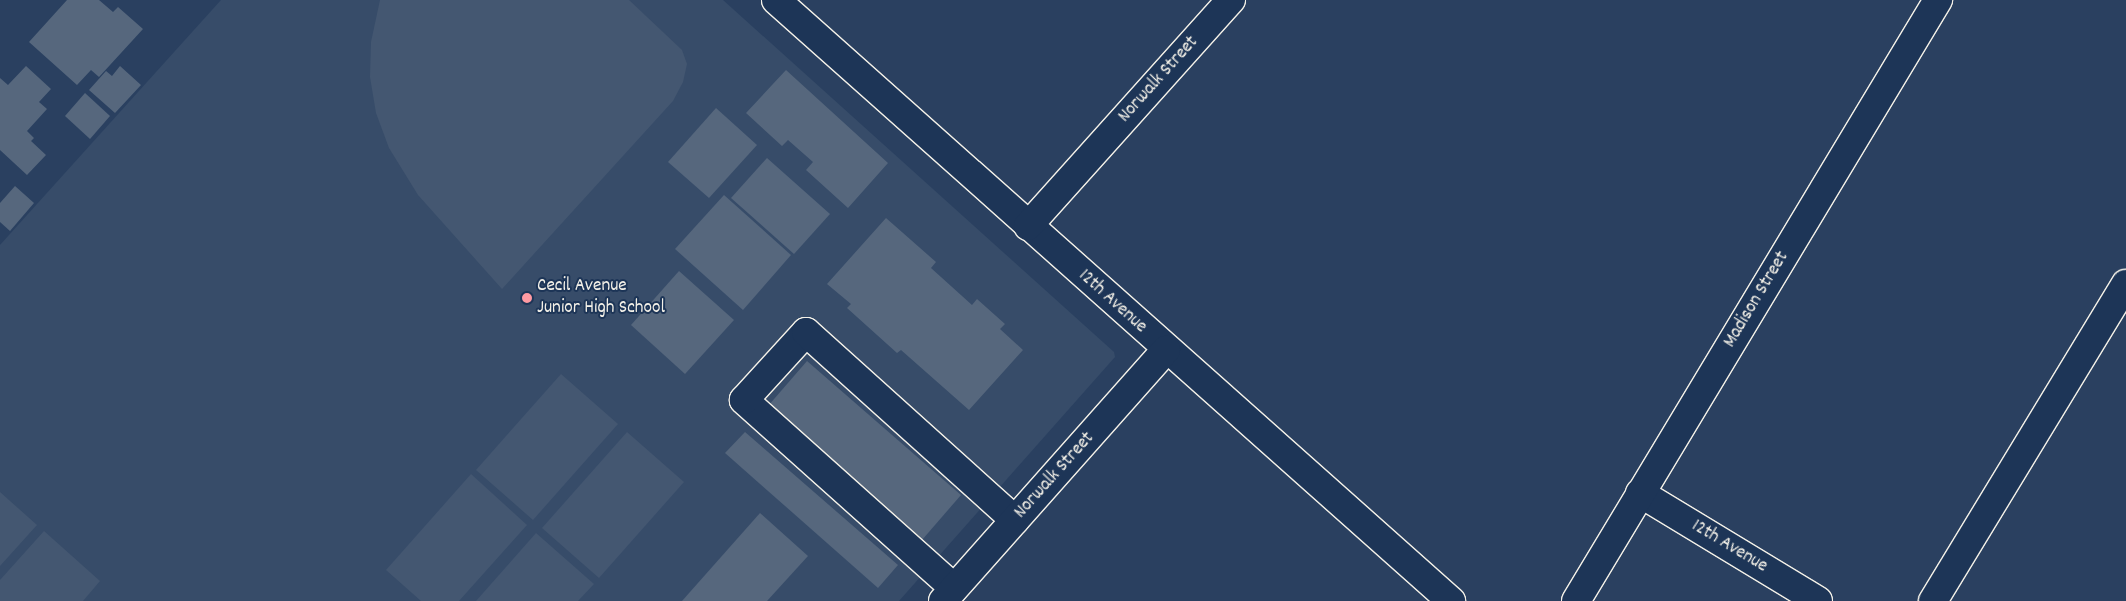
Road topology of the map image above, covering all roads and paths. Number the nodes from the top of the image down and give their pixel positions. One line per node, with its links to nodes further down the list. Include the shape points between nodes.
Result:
1 (776, 0): 4 (street, 12th Avenue)
2 (1231, 0): 4 (street, Norwalk Street)
3 (1938, 0): 7 (street, Madison Street)
4 (1028, 226): 6 (street, 12th Avenue)
5 (2126, 284): 13 (street)
6 (1166, 350): 8 (street, Norwalk Street); 10 (street, 12th Avenue)
7 (1640, 493): 11 (street, Madison Street); 12 (street, 12th Avenue)
8 (1015, 520): 9 (street, Norwalk Street); 9 (street, via 806,332 750,393 744,400)
9 (948, 595)
10 (1451, 601)
11 (1576, 601)
12 (1818, 601)
13 (1933, 601)

